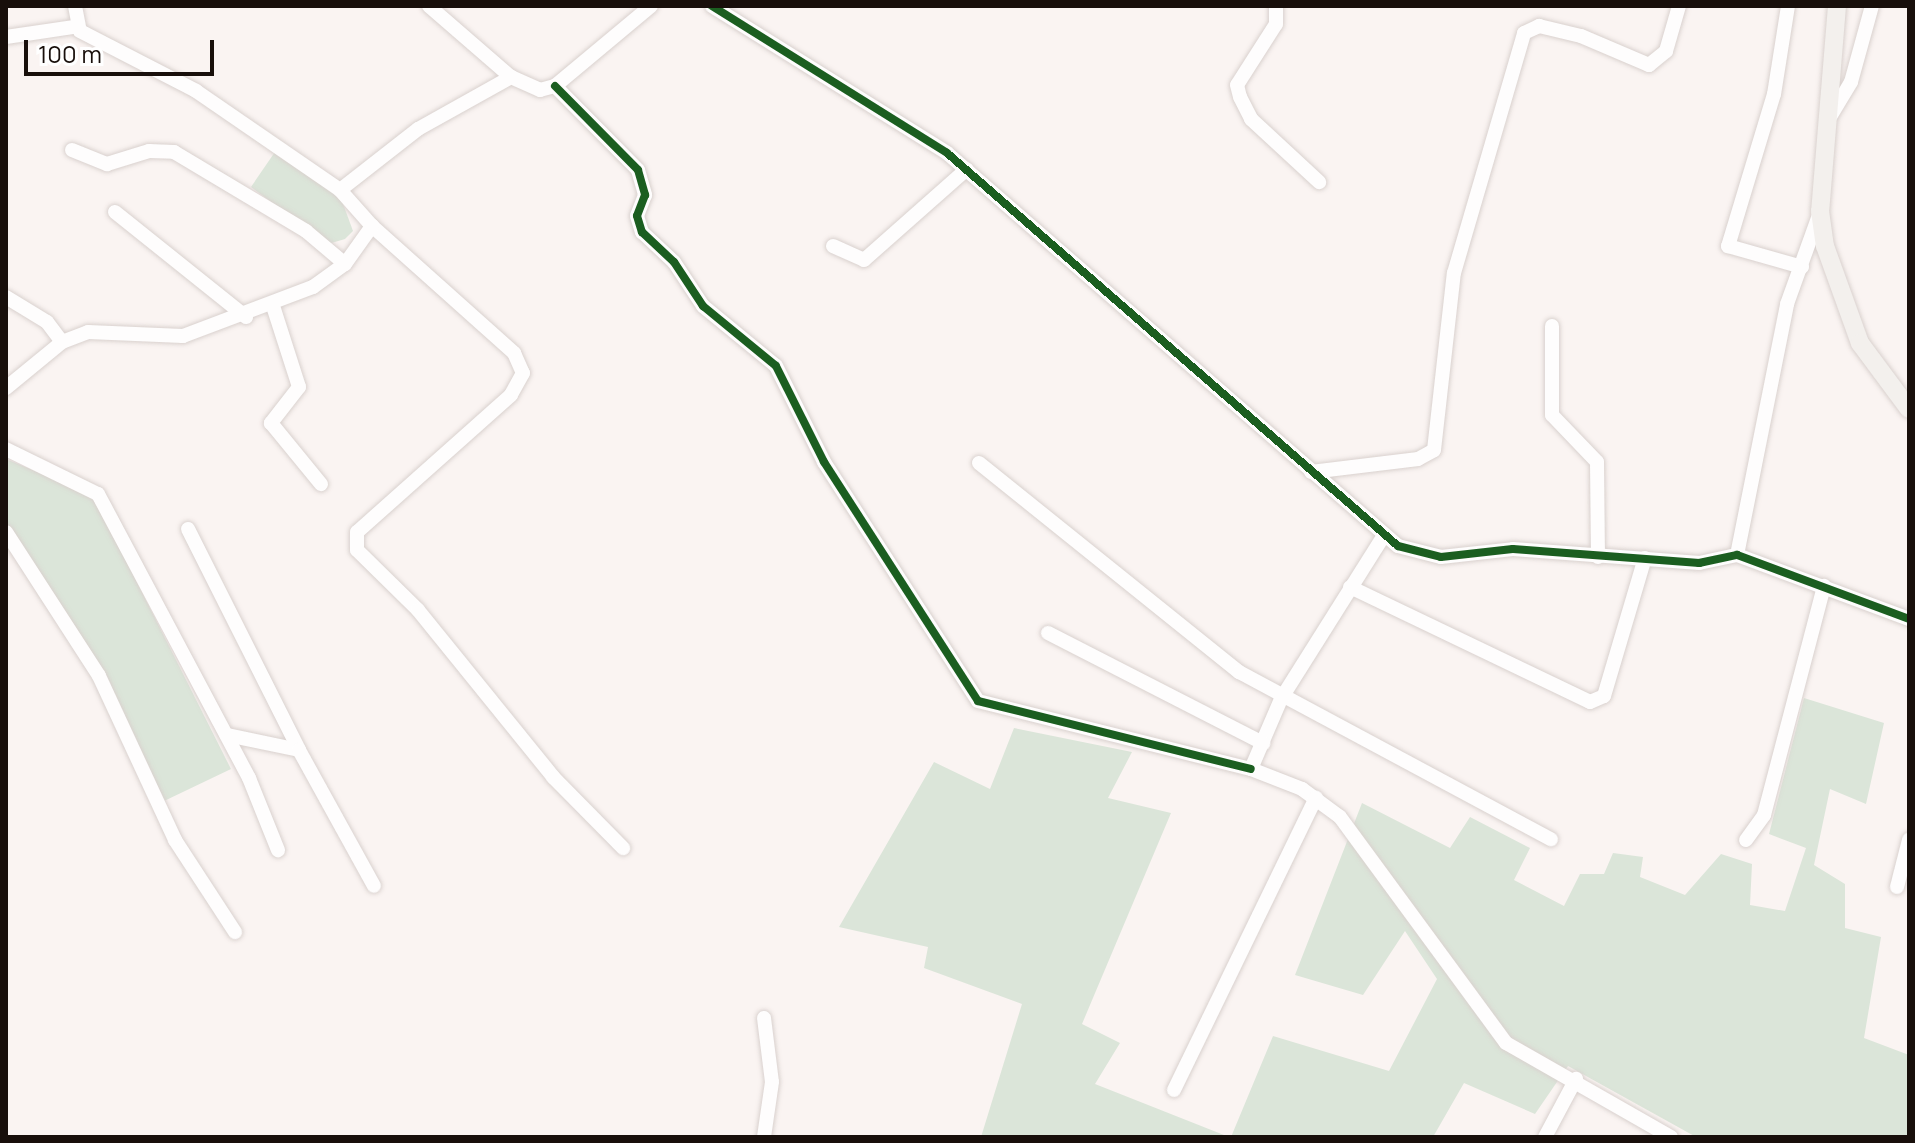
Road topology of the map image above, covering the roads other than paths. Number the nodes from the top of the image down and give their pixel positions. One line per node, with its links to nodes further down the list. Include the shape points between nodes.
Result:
1 (75, 6): 10 (street)
2 (429, 6): 12 (street)
3 (651, 6): 13 (street)
4 (712, 6): 16 (street)
5 (1276, 6): 17 (street, via 1276,24 1237,85 1251,119)
6 (1679, 6): 34 (street, via 1666,51 1649,65 1581,36 1539,26 1524,33 1454,273 1434,450 1418,459)
7 (1788, 6): 24 (street, via 1774,94 1728,246)
8 (1837, 6): 14 (main road)
9 (1872, 6): 14 (street, via 1851,82)
10 (74, 27): 11 (street); 18 (street, via 196,91)
11 (6, 37)
12 (511, 77): 13 (street, via 528,87); 18 (street, via 418,129)
13 (555, 86): 50 (street, via 638,170 645,195 637,216 642,232 674,262 703,306 776,366 824,462 978,701)
14 (1830, 117): 19 (main road)
15 (72, 150): 23 (street, via 107,164 149,151 174,152 306,231)
16 (967, 169): 22 (street, via 864,260); 34 (street)
17 (1319, 182)
18 (340, 190): 21 (street)
19 (1820, 211): 24 (street); 31 (main road, via 1847,317)
20 (115, 212): 27 (street)
21 (372, 226): 23 (street); 55 (street, via 514,353 523,373 511,395 357,532 357,550 418,610 553,777)
22 (833, 246)
23 (345, 264): 26 (street)
24 (1802, 267): 39 (street, via 1765,400)
25 (6, 297): 29 (street, via 47,322)
26 (273, 306): 27 (street); 35 (street, via 299,387 271,423)
27 (246, 317): 29 (street, via 183,336 112,330)
28 (1552, 326): 40 (street, via 1552,415 1597,462)
29 (62, 342): 30 (street)
30 (6, 388)
31 (1909, 409)
32 (6, 449): 47 (street, via 98,494)
33 (979, 463): 46 (street, via 1176,627)
34 (1311, 472): 38 (street)
35 (321, 484)
36 (188, 529): 49 (street)
37 (6, 532): 59 (street, via 99,676 175,840)
38 (1383, 537): 40 (street, via 1441,557 1513,549); 43 (street)
39 (1737, 555): 41 (street, via 1699,563); 42 (street)
40 (1598, 557): 41 (street)
41 (1645, 558): 43 (street, via 1604,696 1590,702)
42 (1824, 586): 44 (street); 53 (street, via 1764,815)
43 (1350, 587): 46 (street)
44 (1909, 619)
45 (1048, 633): 48 (street)
46 (1281, 699): 48 (street); 52 (street)
47 (227, 735): 49 (street); 56 (street)
48 (1263, 743): 50 (street)
49 (299, 750): 57 (street)
50 (1251, 769): 51 (street)
51 (1316, 798): 61 (street, via 1357,838 1494,1030 1525,1057); 62 (street)
52 (1551, 839)
53 (1746, 840)
54 (1909, 840): 58 (street)
55 (623, 848)
56 (278, 850)
57 (374, 886)
58 (1897, 887)
59 (235, 932)
60 (764, 1018): 63 (street, via 772,1082)
61 (1576, 1079): 64 (street); 65 (street)
62 (1174, 1090)
63 (764, 1137)
64 (1545, 1137)
65 (1671, 1137)

